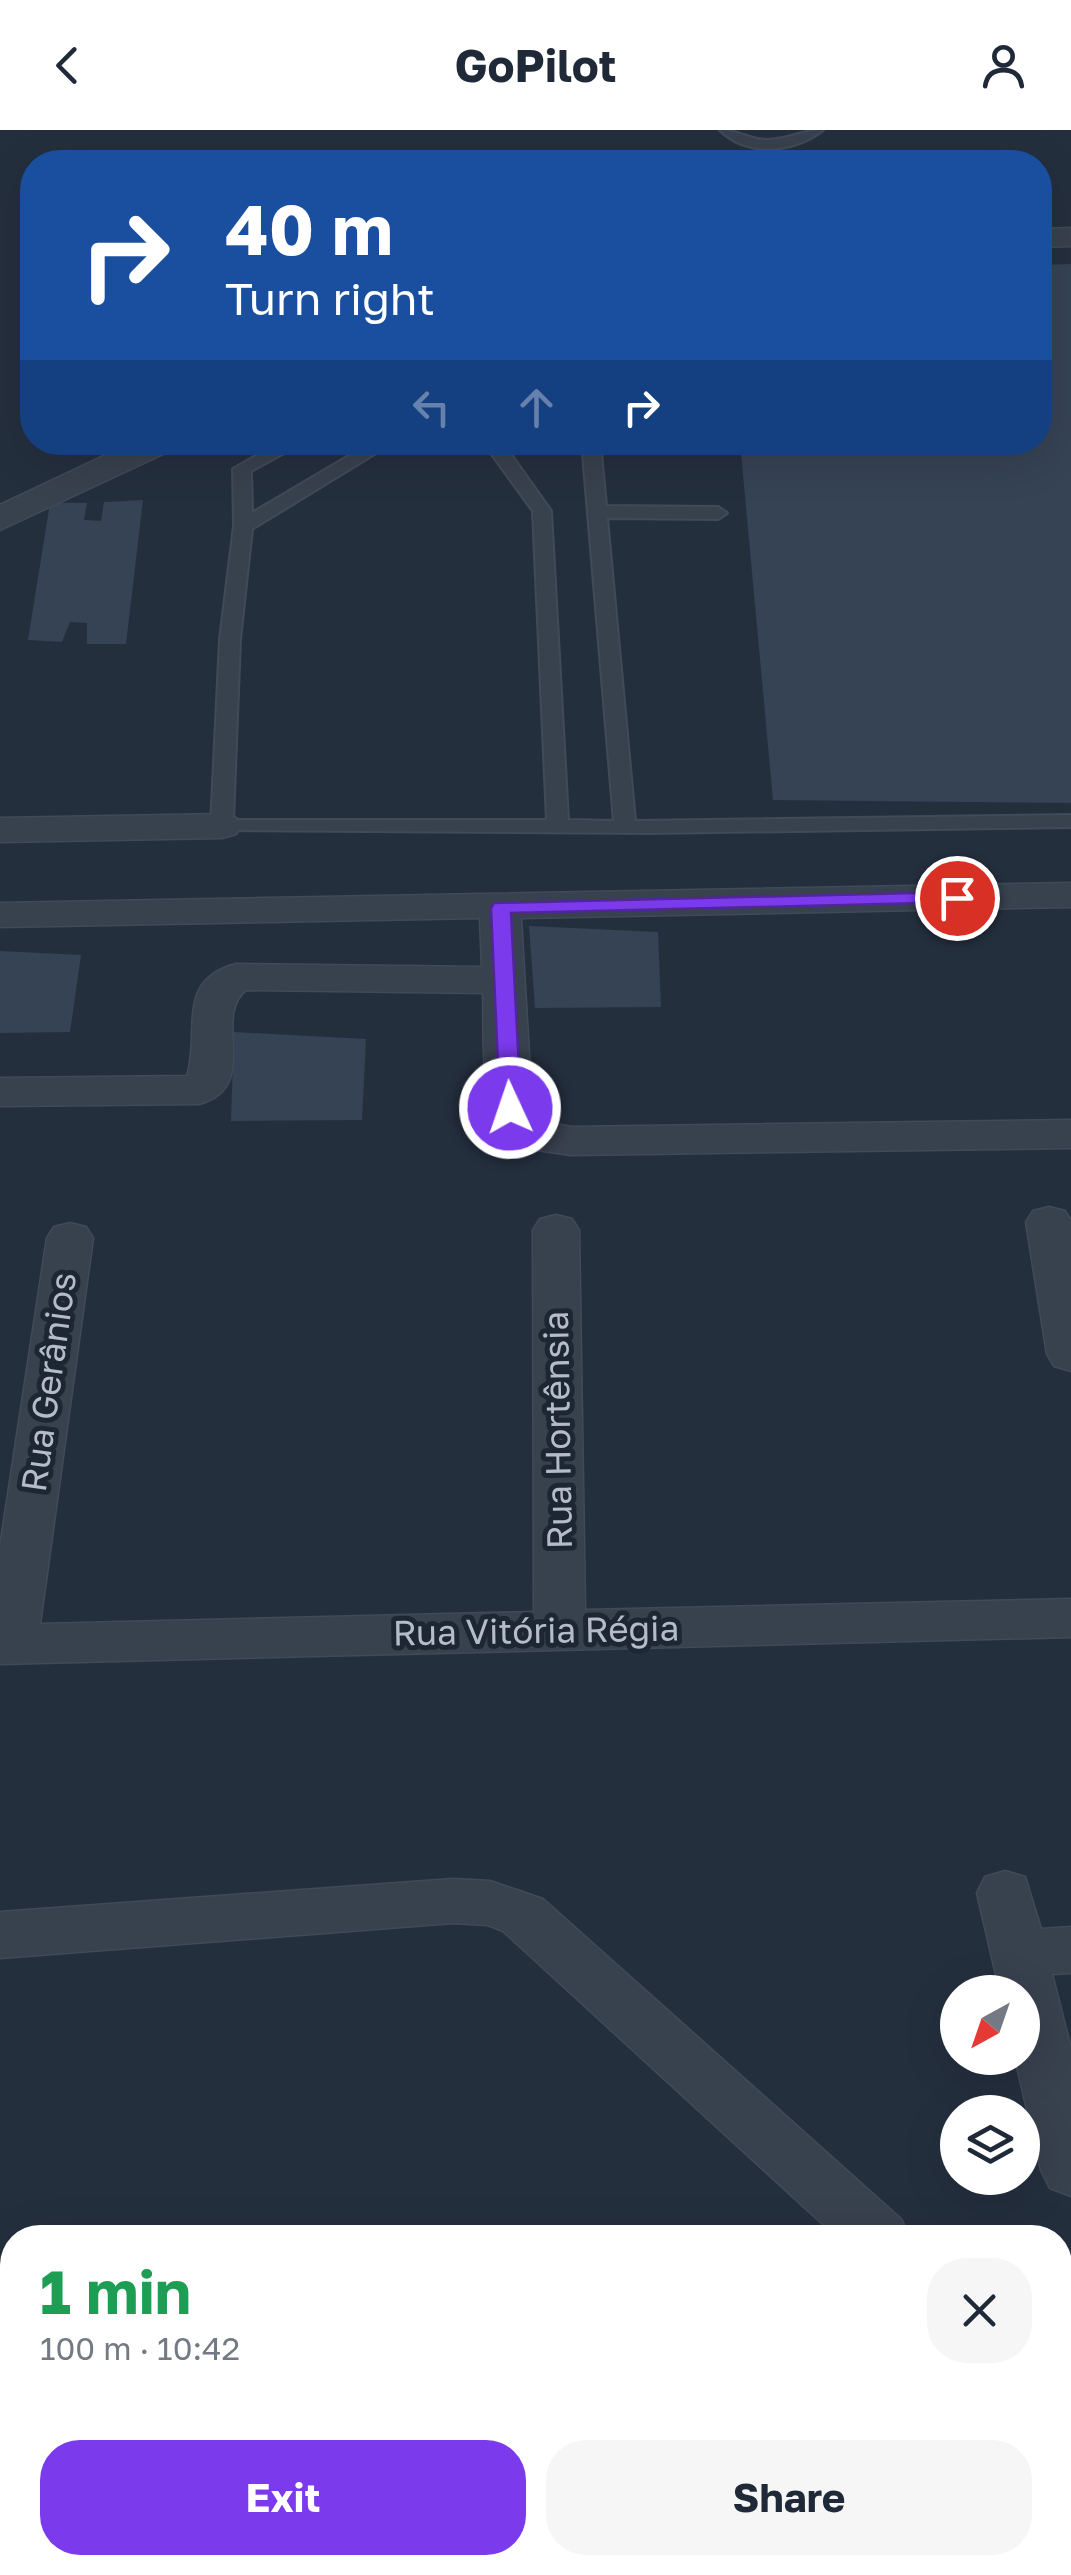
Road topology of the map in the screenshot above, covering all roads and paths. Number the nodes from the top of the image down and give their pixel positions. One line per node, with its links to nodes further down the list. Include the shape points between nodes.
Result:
1 (728, 130): 2 (lane, via 772,148)
2 (815, 130)
3 (135, 455): 10 (street)
4 (269, 455): 11 (lane, via 242,469)
5 (364, 455): 11 (lane)
6 (502, 455): 14 (lane, via 542,510)
7 (592, 455): 8 (lane)
8 (599, 512): 9 (lane); 15 (lane)
9 (718, 513)
10 (0, 519)
11 (243, 526): 13 (lane, via 230,639)
12 (1071, 821): 15 (lane)
13 (222, 826): 14 (lane); 16 (street)
14 (558, 827): 15 (lane)
15 (625, 827)
16 (0, 830)
17 (1071, 895): 18 (street)
18 (500, 908): 19 (street); 20 (street)
19 (0, 915)
20 (504, 980): 21 (street, via 236,977 214,996 210,1075 199,1090); 22 (street, via 510,1108 528,1132 570,1141)
21 (0, 1092)
22 (1071, 1134)
23 (1049, 1222): 26 (street)
24 (556, 1230): 28 (street, Rua Hortênsia)
25 (70, 1238): 29 (street, Rua Gerânios)
26 (1071, 1354)
27 (1071, 1618): 28 (street, Rua Vitória Régia)
28 (560, 1630): 29 (street, Rua Vitória Régia)
29 (5, 1644)
30 (1005, 1893): 32 (street)
31 (0, 1934): 34 (street, via 453,1901 508,1907 524,1914)
32 (1046, 1952): 33 (street)
33 (1071, 2170)
34 (866, 2225)

